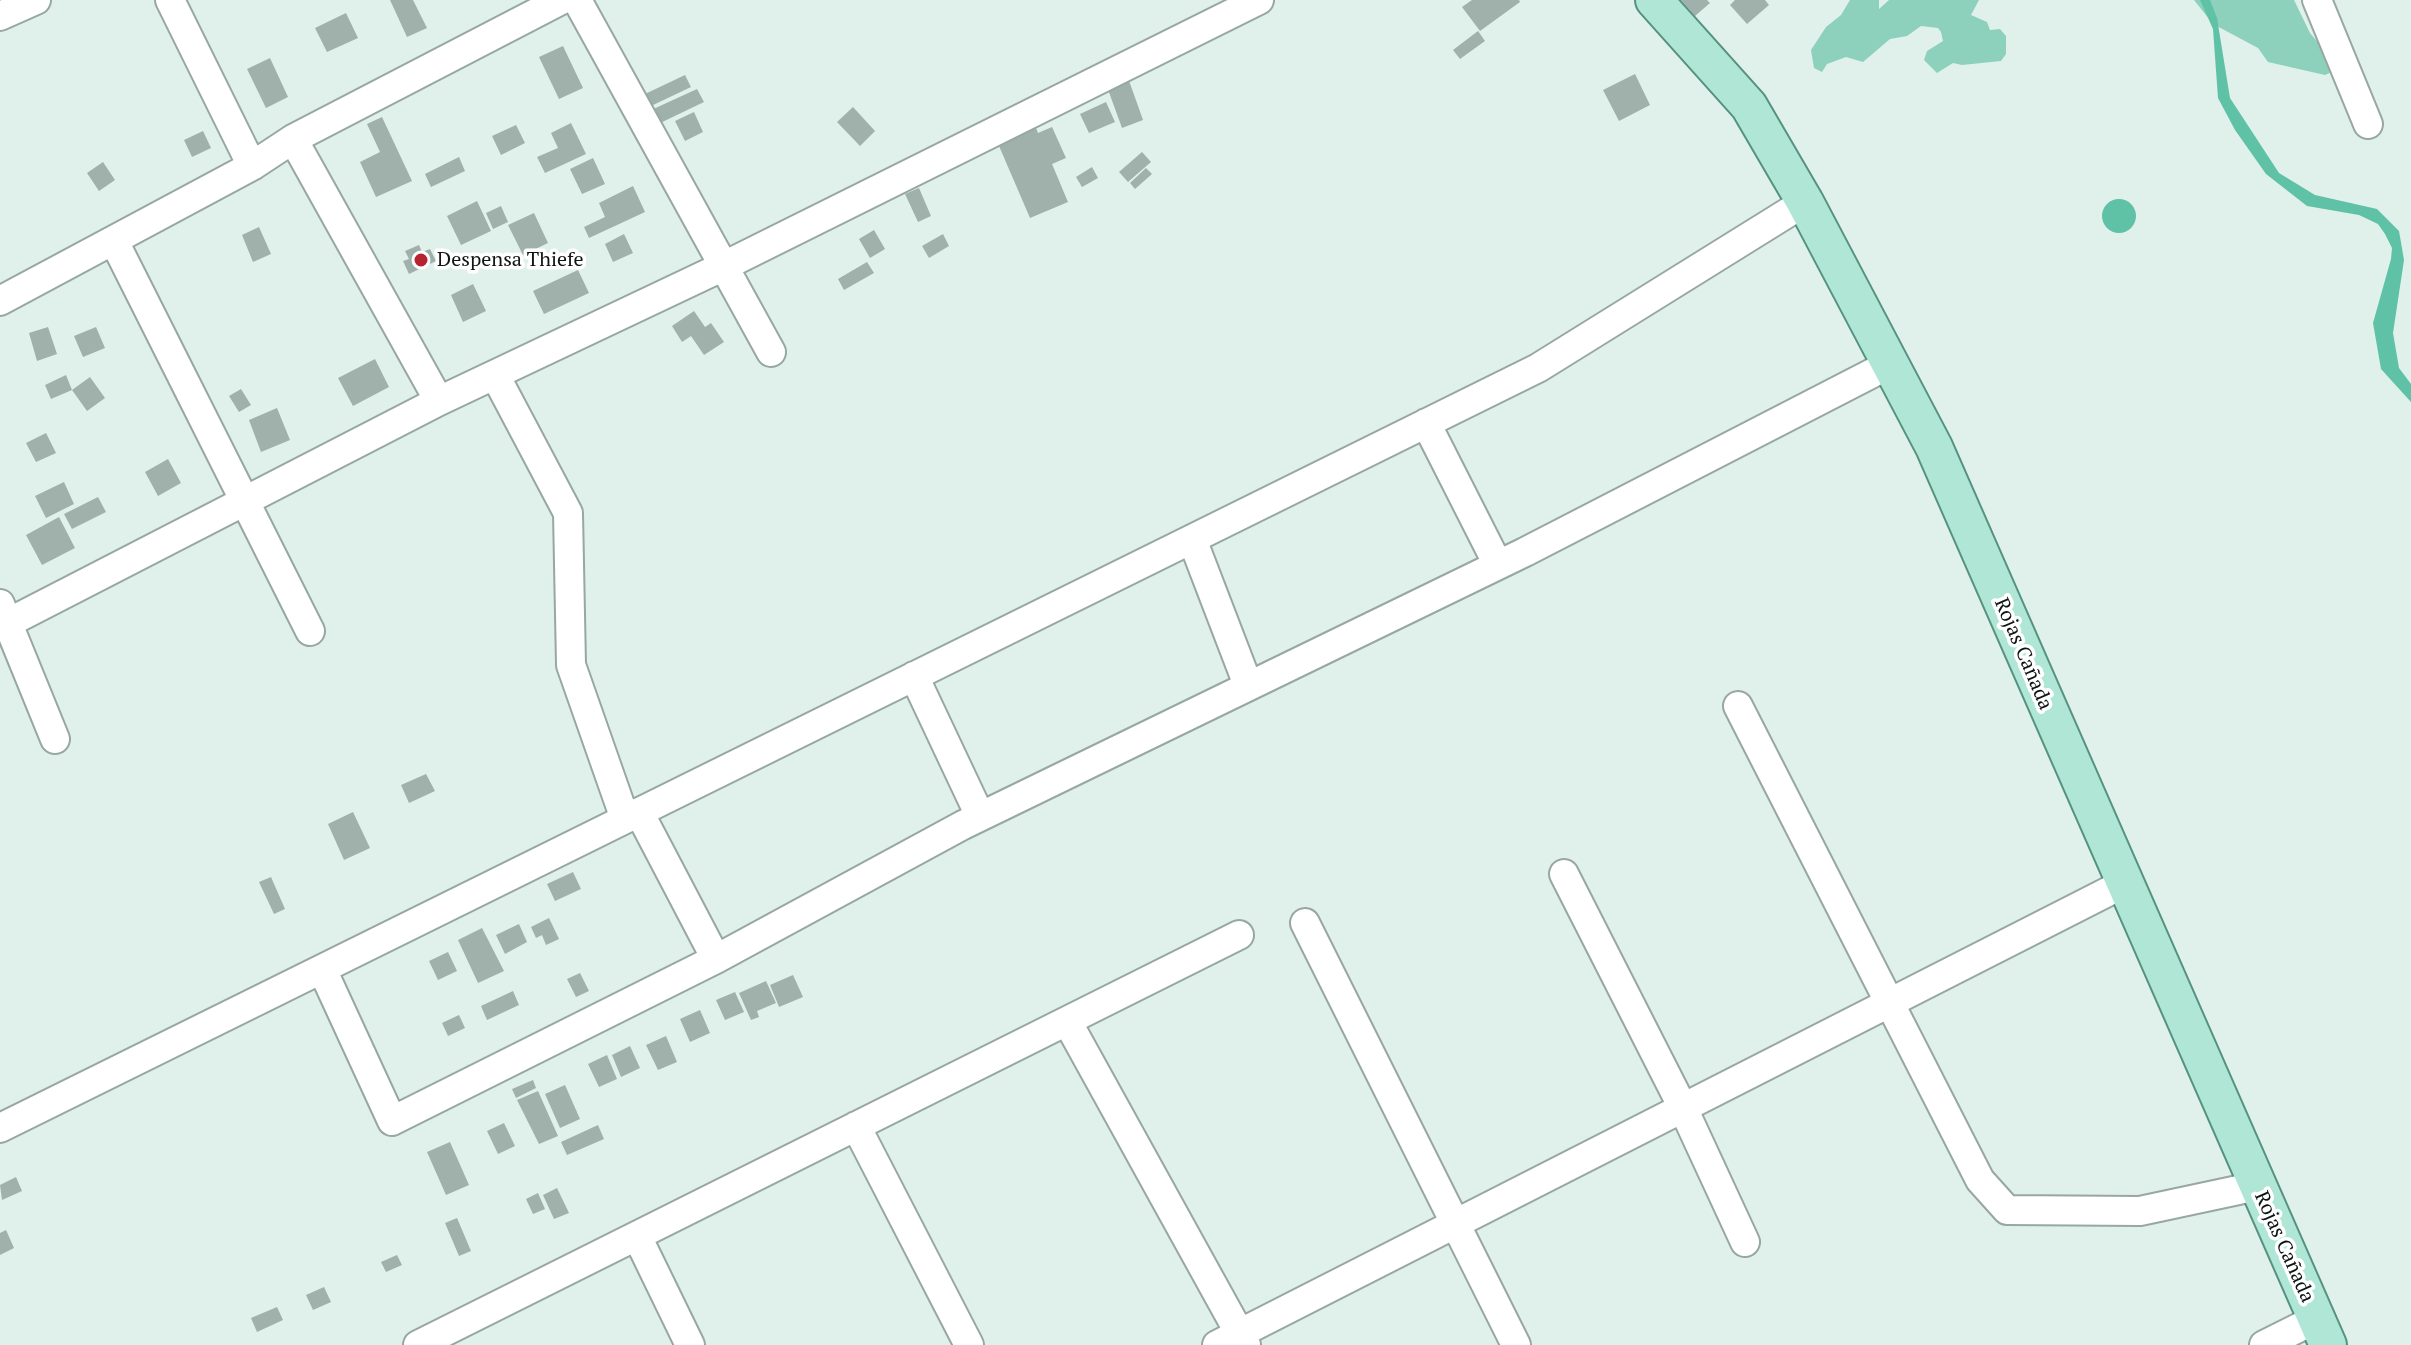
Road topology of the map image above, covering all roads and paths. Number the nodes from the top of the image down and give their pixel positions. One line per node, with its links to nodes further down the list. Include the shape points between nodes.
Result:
1 (36, 0): 8 (street)
2 (170, 0): 11 (street)
3 (561, 0): 10 (street)
4 (577, 0): 14 (street)
5 (1259, 0): 14 (street)
6 (1654, 0): 12 (main road, Rojas Cañada, via 1749,106)
7 (2317, 0): 9 (street)
8 (0, 16)
9 (2368, 124)
10 (293, 139): 11 (street); 19 (street)
11 (252, 166): 13 (street)
12 (1805, 202): 17 (main road, Rojas Cañada); 20 (street, via 1538,368)
13 (114, 241): 15 (street); 21 (street)
14 (724, 266): 16 (street); 18 (street)
15 (0, 301)
16 (771, 352)
17 (1890, 364): 23 (street); 33 (main road, Rojas Cañada, via 1934,447)
18 (495, 375): 19 (street); 30 (street, via 568,513 571,665)
19 (439, 401): 21 (street)
20 (1426, 423): 22 (street); 23 (street)
21 (245, 501): 24 (street); 25 (street)
22 (1192, 539): 26 (street); 27 (street)
23 (1498, 565): 27 (street)
24 (3, 618): 29 (street)
25 (310, 631)
26 (914, 676): 30 (street); 31 (street)
27 (1248, 685): 31 (street)
28 (1738, 706): 38 (street)
29 (55, 739)
30 (632, 815): 36 (street); 37 (street)
31 (980, 816): 36 (street)
32 (1564, 874): 40 (street)
33 (2123, 884): 38 (street); 43 (main road, Rojas Cañada)
34 (1305, 923): 44 (street)
35 (1239, 935): 39 (street)
36 (716, 959): 37 (street, via 392,1121)
37 (322, 969): 42 (street)
38 (1890, 1002): 40 (street); 43 (street, via 1980,1180 2007,1210 2140,1211)
39 (1067, 1021): 41 (street); 48 (street)
40 (1683, 1108): 44 (street); 46 (street)
41 (856, 1126): 45 (street); 51 (street)
42 (0, 1128)
43 (2257, 1186): 47 (main road, Rojas Cañada)
44 (1455, 1224): 48 (street); 52 (street)
45 (637, 1236): 49 (street); 50 (street)
46 (1745, 1242)
47 (2322, 1332): 53 (street)
48 (1235, 1341)
49 (422, 1344)
50 (690, 1345)
51 (969, 1345)
52 (1516, 1345)
53 (2264, 1345)

